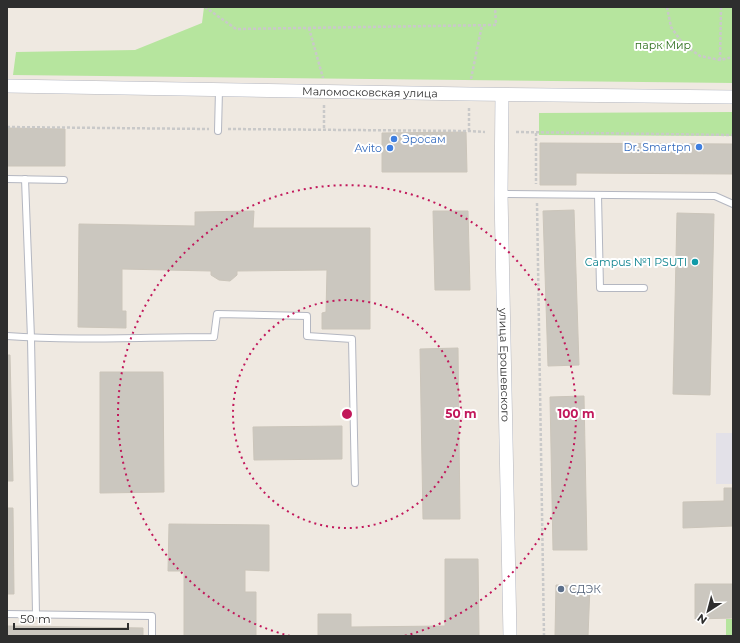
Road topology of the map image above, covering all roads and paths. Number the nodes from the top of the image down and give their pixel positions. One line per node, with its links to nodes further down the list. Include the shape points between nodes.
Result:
1 (205, 7): 6 (path, via 236,29)
2 (495, 7): 5 (path, via 496,25)
3 (667, 7): 8 (path, via 671,27 683,44 700,56)
4 (721, 7): 8 (path)
5 (482, 26): 6 (path); 9 (path)
6 (309, 28): 10 (path)
7 (733, 58): 8 (path)
8 (720, 60)
9 (471, 79)
10 (324, 83)
11 (7, 86): 12 (street, Маломосковская улица)
12 (219, 90): 13 (street, Маломосковская улица); 18 (lane)
13 (502, 94): 14 (street, Маломосковская улица); 28 (street, улица Ерошевского)
14 (733, 97)
15 (324, 102): 19 (path)
16 (469, 105): 20 (path)
17 (7, 127): 18 (path)
18 (218, 130): 19 (path)
19 (324, 130): 20 (path)
20 (469, 131): 21 (path)
21 (485, 132)
22 (512, 132): 23 (path)
23 (536, 133): 24 (path); 29 (path)
24 (733, 135)
25 (7, 179): 26 (lane)
26 (25, 179): 27 (lane); 34 (lane)
27 (64, 180)
28 (501, 194): 29 (lane); 39 (street, улица Ерошевского)
29 (536, 195): 30 (lane); 40 (path)
30 (598, 195): 31 (lane, via 715,196); 32 (lane, via 600,288)
31 (733, 204)
32 (644, 288)
33 (7, 336): 34 (lane)
34 (31, 338): 35 (lane, via 214,337 217,314 307,316 307,336 352,339); 37 (lane)
35 (355, 483)
36 (7, 614): 37 (lane)
37 (36, 614): 38 (lane, via 152,616)
38 (152, 636)
39 (510, 636)
40 (544, 636)

